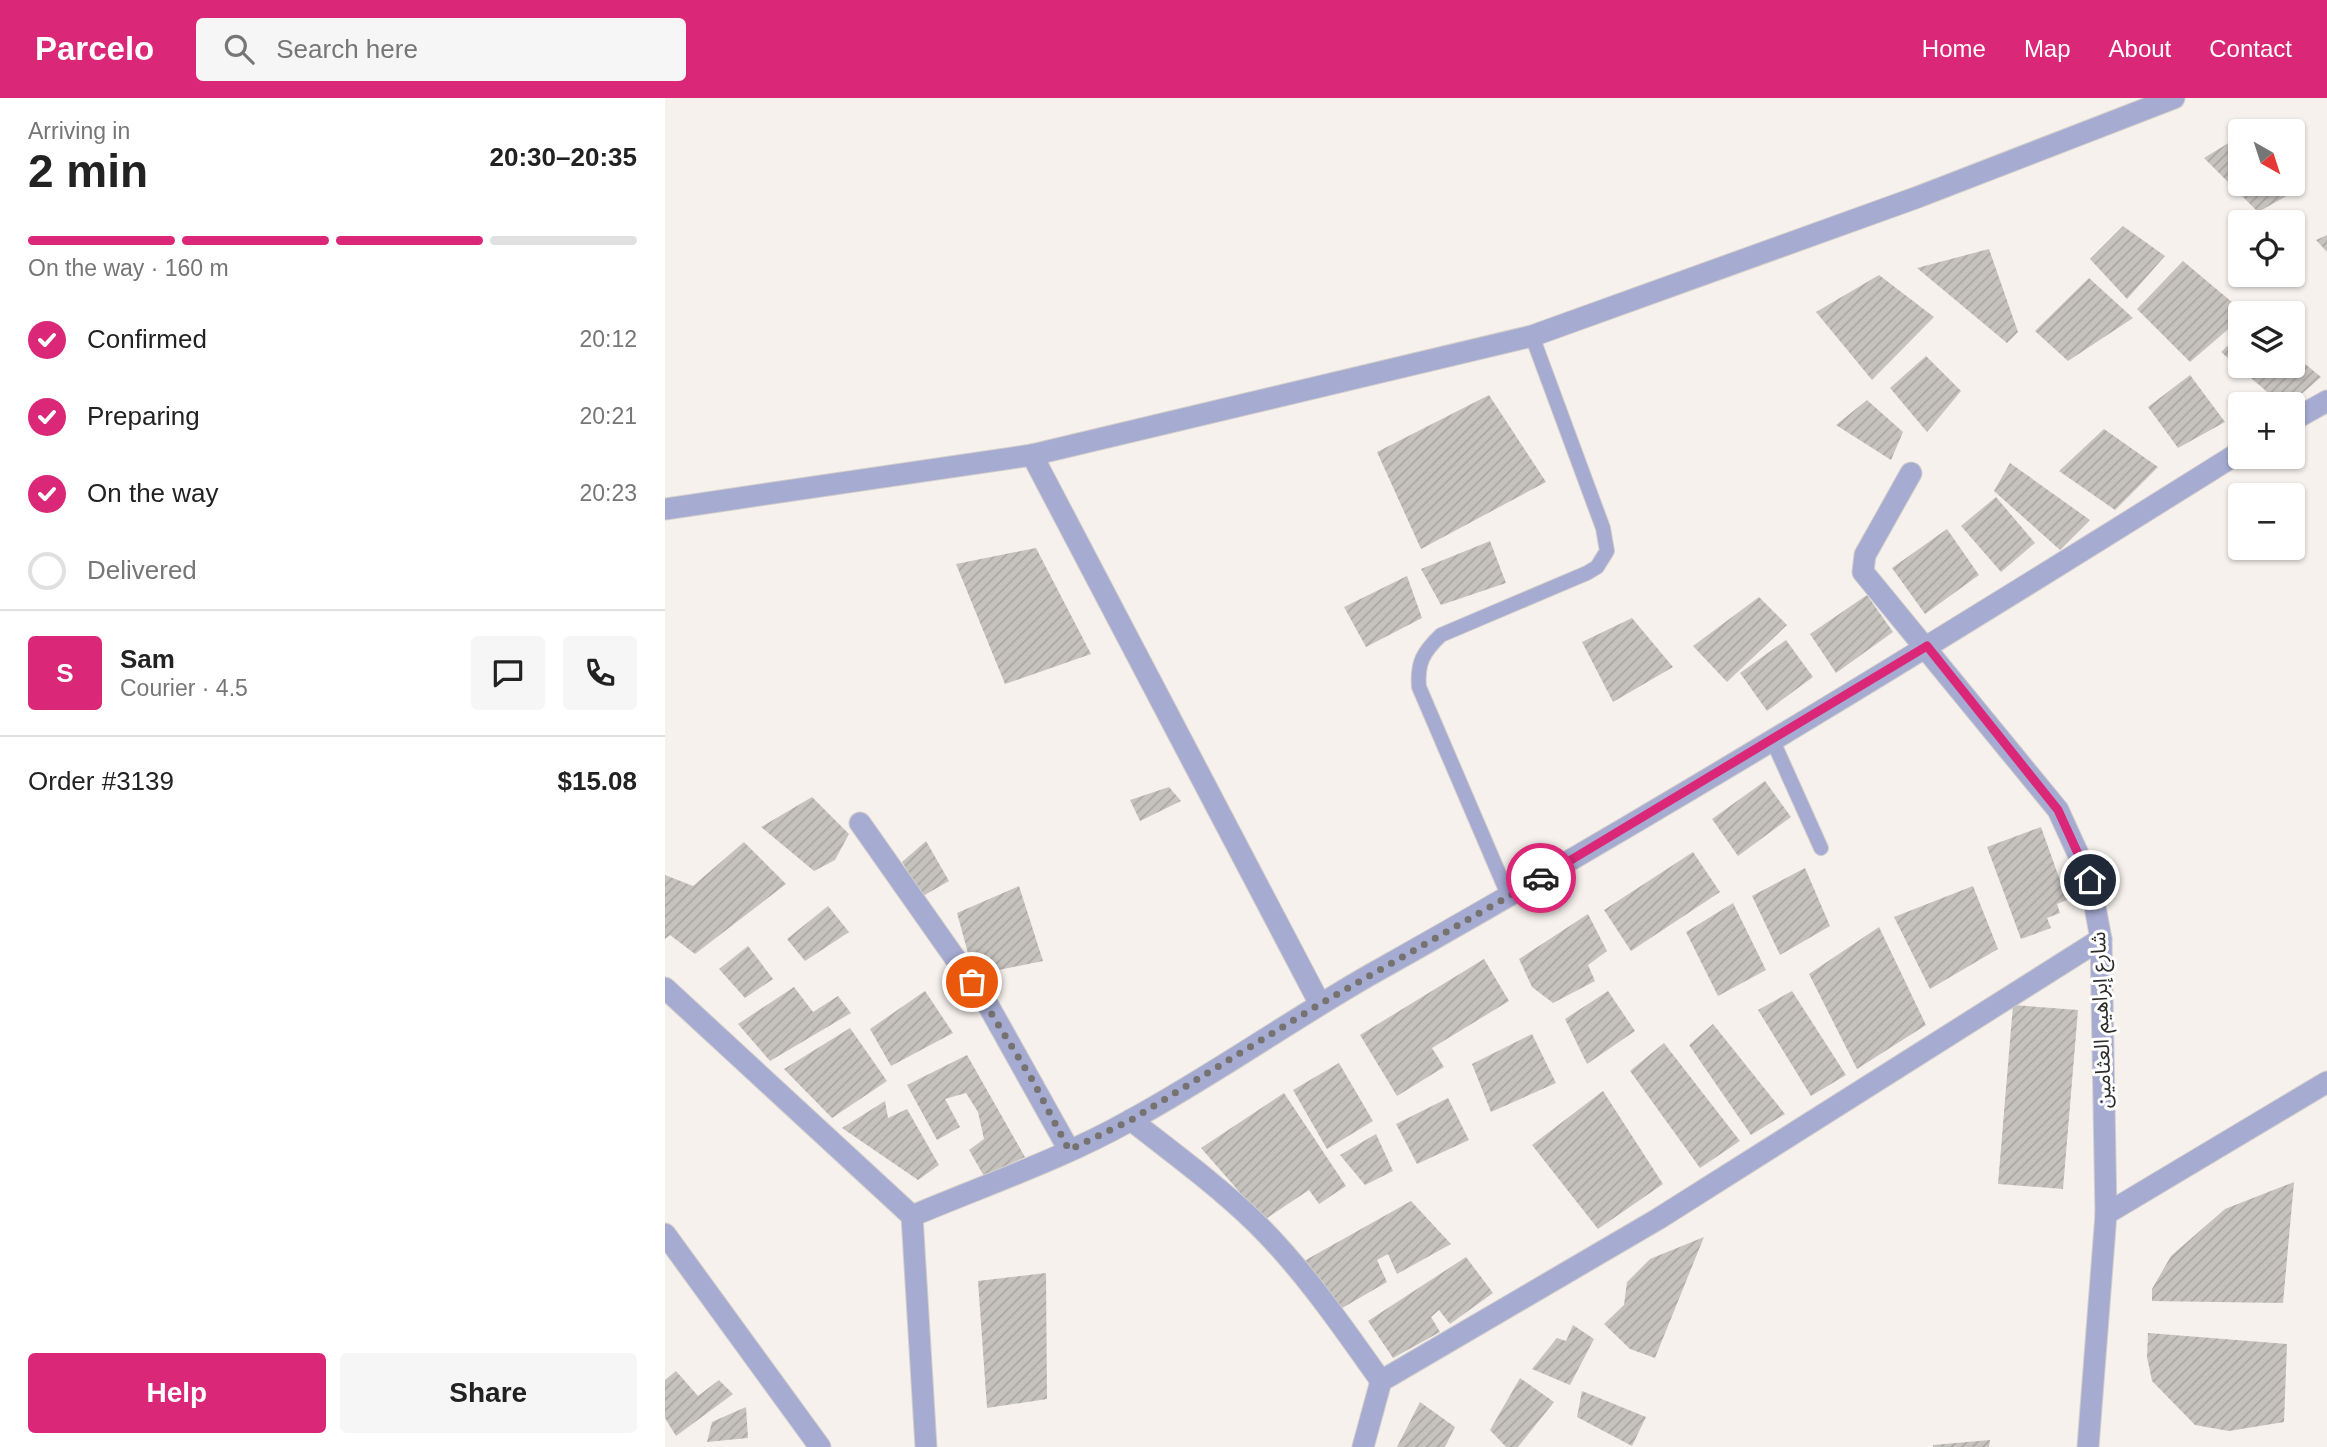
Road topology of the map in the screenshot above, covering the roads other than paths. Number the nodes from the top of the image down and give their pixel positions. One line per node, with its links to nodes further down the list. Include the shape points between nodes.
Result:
1 (2173, 98): 2 (street, via 1918,197)
2 (1532, 336): 5 (street); 13 (lane, via 1607,551 1597,567 1441,635 1418,666 1419,687)
3 (2327, 401): 4 (street)
4 (2305, 413)
5 (1032, 454): 8 (street); 16 (street)
6 (2228, 460): 9 (street)
7 (1911, 472): 9 (street, شارع إبراهيم العثامين, via 1862,565)
8 (665, 509)
9 (1927, 646): 10 (street); 14 (street, شارع إبراهيم العثامين, via 2058,810 2090,880)
10 (1772, 739): 12 (lane); 13 (street)
11 (860, 823): 19 (street, via 988,1005)
12 (1821, 848)
13 (1509, 897): 16 (street)
14 (2101, 939): 20 (street, شارع إبراهيم العثامين); 23 (street, via 1658,1219)
15 (665, 988): 21 (street)
16 (1320, 1004): 18 (street)
17 (2327, 1082): 20 (street)
18 (1131, 1120): 19 (street); 23 (street, via 1255,1222 1297,1268)
19 (1069, 1150): 21 (street)
20 (2106, 1214): 27 (street, شارع إبراهيم العثامين)
21 (912, 1216): 25 (street)
22 (665, 1234): 24 (street)
23 (1381, 1381): 26 (street)
24 (820, 1447)
25 (926, 1447)
26 (1363, 1447)
27 (2092, 1447)

